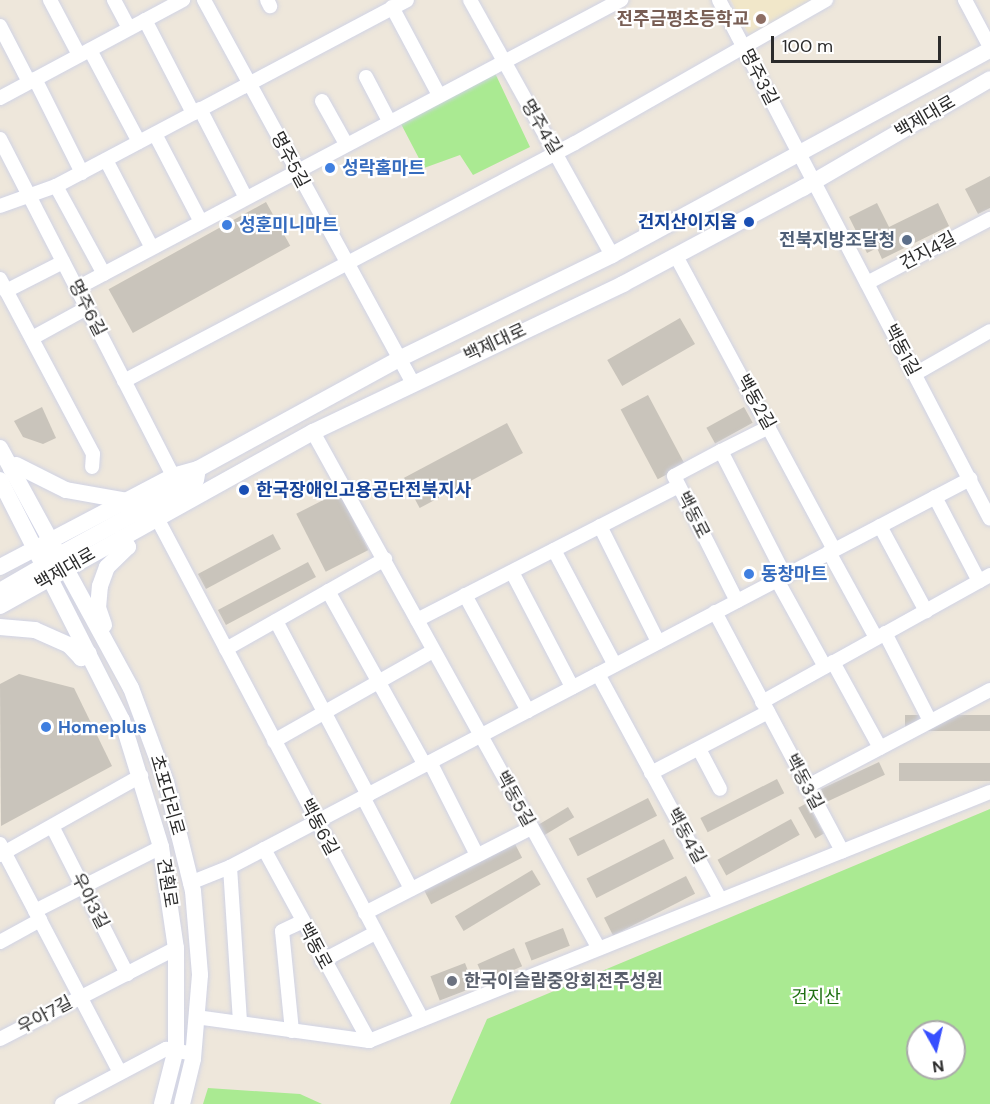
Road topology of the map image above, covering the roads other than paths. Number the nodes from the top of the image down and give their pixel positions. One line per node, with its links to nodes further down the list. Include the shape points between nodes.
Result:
1 (50, 0): 17 (street)
2 (114, 0): 14 (street)
3 (183, 0): 12 (street)
4 (204, 0): 22 (street, 명주5길)
5 (407, 0): 11 (street)
6 (470, 0): 18 (street, 명주4길)
7 (621, 0): 18 (street)
8 (719, 0): 15 (street, 명주3길)
9 (826, 0): 15 (street)
10 (965, 0): 16 (street)
11 (392, 7): 22 (street); 23 (street)
12 (145, 20): 14 (street); 26 (street)
13 (0, 26): 21 (street)
14 (129, 28): 17 (street)
15 (744, 48): 32 (street); 33 (street, 명주3길)
16 (990, 48): 33 (street, 백제대로)
17 (85, 52): 21 (street); 30 (street)
18 (502, 60): 23 (street); 32 (street, 명주4길)
19 (366, 77): 27 (street)
20 (990, 79): 37 (street, 백제대로)
21 (32, 80): 24 (street); 36 (street)
22 (249, 83): 26 (street); 35 (street, 명주5길)
23 (438, 93): 27 (street)
24 (0, 98)
25 (322, 101): 31 (street)
26 (197, 111): 28 (street); 40 (street)
27 (389, 121): 31 (street)
28 (155, 134): 30 (street); 43 (street)
29 (0, 139): 39 (street, 명주6길)
30 (139, 142): 34 (street)
31 (346, 144): 35 (street)
32 (557, 152): 45 (street, 명주4길); 48 (street)
33 (799, 154): 37 (street, 명주3길); 45 (street, 백제대로)
34 (106, 160): 36 (street); 44 (street)
35 (296, 171): 40 (street); 48 (street, 명주5길)
36 (82, 173): 38 (street)
37 (813, 182): 46 (street, 백제대로); 50 (street, 백동1길)
38 (56, 186): 39 (street); 49 (street)
39 (27, 193): 41 (street); 47 (street, 명주6길)
40 (246, 198): 43 (street)
41 (0, 206)
42 (990, 219): 50 (street, 건지4길)
43 (201, 222): 44 (street)
44 (153, 248): 49 (street)
45 (612, 255): 56 (street, 백제대로)
46 (676, 256): 59 (street, 백제대로); 60 (street, 백동2길)
47 (63, 262): 51 (street); 52 (street, 명주6길)
48 (345, 262): 56 (street, 명주5길); 58 (street)
49 (104, 274): 52 (street)
50 (867, 283): 57 (street, 백동1길)
51 (3, 285): 55 (street)
52 (77, 288): 53 (street, 명주6길)
53 (87, 308): 55 (street); 58 (street, 명주6길)
54 (990, 331): 57 (street)
55 (34, 337): 64 (street, via 93,454)
56 (399, 358): 59 (street, 명주5길); 65 (street, 백제대로)
57 (915, 374): 68 (street, 백동1길)
58 (124, 381): 67 (street, 명주6길)
59 (412, 382): 61 (street, 백제대로)
60 (770, 427): 63 (street, 백동로); 78 (street, 백동2길)
61 (313, 432): 73 (street, 백제대로); 80 (street, 백동5길)
62 (0, 448): 66 (street, 초포다리로)
63 (722, 451): 69 (street, 백동로, via 674,476); 84 (street)
64 (92, 467)
65 (198, 469): 67 (street, 백제대로); 79 (street, via 195,480)
66 (5, 474): 71 (street, via 16,465 66,490); 79 (street, 초포다리로)
67 (173, 476): 71 (street, 백제대로)
68 (970, 479): 70 (street); 72 (street, 백동1길)
69 (679, 486): 74 (street); 89 (street, 백동로)
70 (936, 497): 75 (street); 85 (street)
71 (127, 501): 79 (street, 백제대로)
72 (990, 519)
73 (158, 520): 76 (street, 백제대로); 99 (street, 백동6길)
74 (600, 526): 77 (street); 98 (street)
75 (880, 526): 78 (street); 91 (street)
76 (122, 538): 79 (street, 백제대로); 96 (street, via 128,547 107,567 100,586 98,608 106,629)
77 (555, 550): 83 (street); 103 (street)
78 (832, 551): 84 (street); 97 (street)
79 (51, 554): 81 (street, 백제대로); 82 (street, 백제대로); 82 (street, 견훤로); 96 (street, 초포다리로)
80 (385, 559): 87 (street); 93 (street, 백동5길)
81 (0, 567)
82 (45, 572): 86 (street); 90 (street, 백제대로); 101 (street, 견훤로)
83 (512, 572): 88 (street); 106 (street)
84 (781, 578): 89 (street); 102 (street)
85 (985, 578): 91 (street)
86 (0, 591)
87 (328, 591): 94 (street); 105 (street)
88 (465, 595): 93 (street); 109 (street)
89 (737, 601): 92 (street)
90 (0, 606)
91 (926, 611): 97 (street)
92 (715, 612): 98 (street); 108 (street, 백동3길)
93 (417, 620): 100 (street, 백동5길)
94 (276, 621): 99 (street); 110 (street)
95 (0, 627): 101 (street, via 35,630 69,645 81,658)
96 (101, 632): 132 (street, 초포다리로, via 131,688 166,782)
97 (880, 635): 102 (street); 111 (street)
98 (658, 642): 103 (street)
99 (226, 649): 113 (street, 백동6길)
100 (433, 651): 105 (street); 112 (street, 백동5길)
101 (89, 653): 118 (street, 견훤로)
102 (829, 664): 108 (street); 115 (street)
103 (615, 665): 104 (street)
104 (598, 674): 106 (street); 117 (street, 백동4길)
105 (379, 682): 110 (street); 116 (street)
106 (572, 687): 109 (street)
107 (990, 690): 111 (street)
108 (765, 707): 114 (street); 119 (street, 백동3길)
109 (528, 711): 112 (street)
110 (325, 712): 113 (street); 122 (street)
111 (930, 721): 115 (street)
112 (481, 736): 116 (street); 125 (street, 백동5길)
113 (274, 741): 123 (street, 백동6길)
114 (699, 748): 117 (street); 120 (street)
115 (880, 748): 119 (street)
116 (428, 763): 122 (street); 130 (street)
117 (651, 773): 135 (street, 백동4길)
118 (141, 776): 124 (street); 126 (street, 견훤로)
119 (806, 787): 129 (street, 백동3길)
120 (720, 789)
121 (990, 792): 129 (street)
122 (366, 796): 123 (street); 134 (street)
123 (317, 822): 127 (street); 136 (street, 백동6길)
124 (53, 828): 128 (street); 133 (street, 우아3길)
125 (531, 828): 130 (street); 141 (street, 백동5길)
126 (161, 847): 133 (street); 142 (street, 견훤로)
127 (264, 849): 131 (street); 138 (street, 백동로)
128 (1, 850): 137 (street)
129 (842, 851): 135 (street)
130 (477, 855): 134 (street)
131 (230, 867): 132 (street); 148 (street)
132 (190, 883): 146 (street, 초포다리로, via 200,975)
133 (83, 888): 137 (street); 144 (street, 우아3길)
134 (411, 889): 136 (street)
135 (720, 899): 141 (street)
136 (365, 913): 139 (street, 백동6길)
137 (37, 916): 140 (street); 145 (street)
138 (302, 922): 143 (street, 백동로); 149 (street, via 282,931)
139 (375, 933): 143 (street); 147 (street, 백동6길)
140 (0, 942)
141 (598, 947): 147 (street)
142 (176, 948): 144 (street); 152 (street, 견훤로)
143 (322, 961): 151 (street, 백동로)
144 (127, 974): 145 (street)
145 (80, 997): 150 (street, 우아7길); 154 (street, 우아7길)
146 (196, 1017): 148 (street); 153 (street, 초포다리로)
147 (422, 1019): 151 (street)
148 (240, 1023): 149 (street)
149 (292, 1031): 151 (street)
150 (0, 1039)
151 (369, 1041)
152 (176, 1048): 153 (street); 154 (street); 156 (street, 견훤로)
153 (193, 1054): 157 (street, 초포다리로)
154 (119, 1071): 155 (street)
155 (62, 1104)
156 (162, 1104)
157 (182, 1104)

